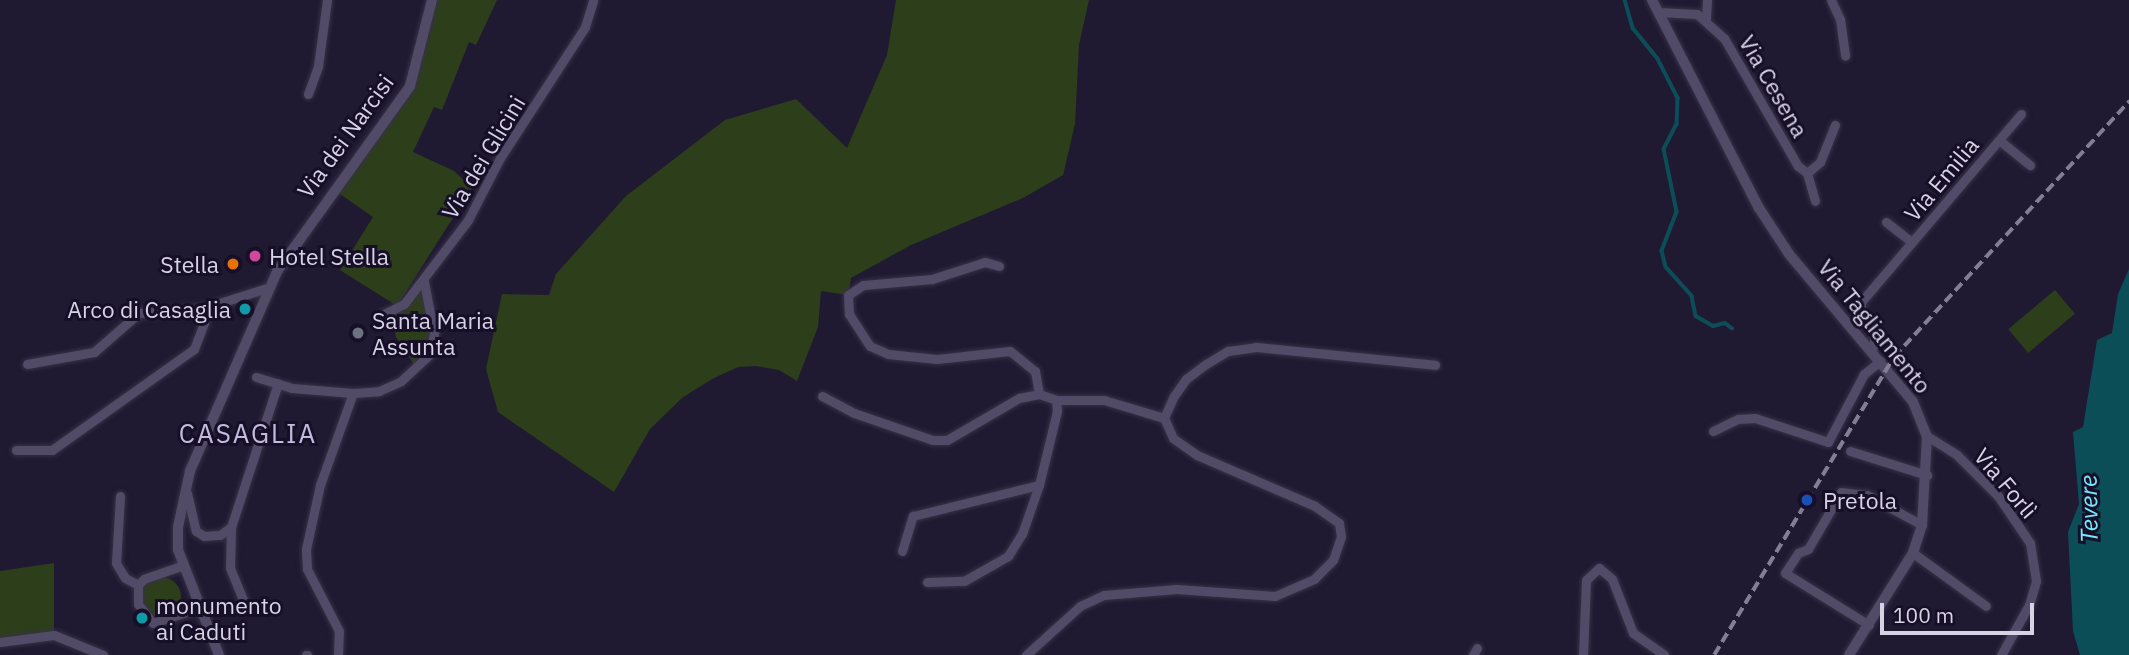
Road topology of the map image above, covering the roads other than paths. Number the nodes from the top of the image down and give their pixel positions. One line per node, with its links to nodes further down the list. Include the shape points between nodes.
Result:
1 (327, 0): 10 (street, via 318,66)
2 (432, 0): 21 (street, Via dei Narcisi, via 410,86 320,205)
3 (593, 0): 20 (street, Via dei Glicini, via 586,27 500,158 468,220)
4 (1652, 0): 7 (street, Via Tagliamento)
5 (1707, 0): 8 (street)
6 (1831, 0): 9 (street, via 1840,19)
7 (1658, 12): 8 (street, via 1681,10); 24 (street, Via Tagliamento, via 1743,181 1789,254)
8 (1706, 19): 15 (street, Via Cesena, via 1724,38 1798,166)
9 (1846, 57)
10 (308, 94)
11 (2021, 114): 13 (street, Via Emilia)
12 (1835, 125): 15 (street, Via Cesena, via 1820,162)
13 (1999, 140): 14 (street, Via Emilia); 18 (street, Via Emilia)
14 (2030, 165)
15 (1807, 173): 16 (street, Via Cesena)
16 (1815, 201)
17 (1886, 222): 18 (street, Via Emilia)
18 (1912, 242): 24 (street, Via Emilia, via 1861,302 1861,313 1875,335)
19 (999, 266): 31 (street, via 985,262 932,279 863,285 848,295 849,314 870,346 888,355 937,359 1010,351 1035,371)
20 (424, 282): 23 (street, Via dei Glicini, via 399,309); 30 (street, via 434,334 430,354 401,381 379,391)
21 (270, 287): 22 (street); 40 (street, Via dei Narcisi)
22 (201, 309): 26 (street, via 139,313 94,352); 37 (street, via 204,323 194,349 52,450)
23 (382, 315)
24 (1872, 352): 25 (street, Via Tagliamento)
25 (1880, 361): 35 (street, via 1864,374 1828,442 1755,418 1738,419); 36 (street, Via Tagliamento, via 1913,402)
26 (27, 364)
27 (1435, 365): 34 (street, via 1373,362 1305,350 1256,347 1228,351 1186,379)
28 (256, 377): 29 (street)
29 (278, 383): 30 (street); 44 (street)
30 (353, 393): 57 (street, via 320,485 306,549 307,569 339,631)
31 (1039, 394): 32 (street, via 1019,398 947,440 933,440 854,413); 33 (street)
32 (822, 396)
33 (1056, 400): 34 (street, via 1104,400); 41 (street)
34 (1164, 418): 58 (street, via 1173,438 1197,455 1315,506 1339,523 1341,537 1333,559 1314,579 1275,596 1177,589 1104,595 1080,606)
35 (1713, 431)
36 (1927, 436): 39 (street, Via Tagliamento); 62 (street, Via Forlì, via 1957,455 1998,496 2030,543 2036,570 2029,605)
37 (16, 450)
38 (1850, 451): 39 (street)
39 (1927, 475): 43 (street, Via Tagliamento)
40 (186, 485): 44 (street, via 196,531 204,536 220,535); 47 (street, Via dei Narcisi, via 178,527)
41 (1039, 485): 45 (street, via 913,516); 48 (street, via 1023,534 1008,556 964,581)
42 (120, 496): 49 (street, via 116,563 125,578)
43 (1922, 525): 46 (street, Via Tagliamento); 53 (street, via 1867,495 1841,492 1808,548 1798,553 1785,573)
44 (231, 527): 51 (street, via 230,568)
45 (902, 551)
46 (1913, 553): 50 (street); 53 (street, Via Tagliamento)
47 (181, 566): 49 (street, via 155,574); 52 (street, Via dei Narcisi)
48 (927, 582)
49 (138, 586): 52 (street, via 138,604 153,623)
50 (1986, 606)
51 (246, 607)
52 (198, 608): 56 (street, Via dei Narcisi)
53 (1869, 625): 61 (street, Via Tagliamento)
54 (0, 642): 55 (street, via 54,635)
55 (103, 655)
56 (219, 655)
57 (338, 655)
58 (1026, 655)
59 (1583, 655): 60 (street, via 1586,580 1600,568 1612,579 1633,633)
60 (1664, 655)
61 (1849, 655)
62 (2001, 655)

